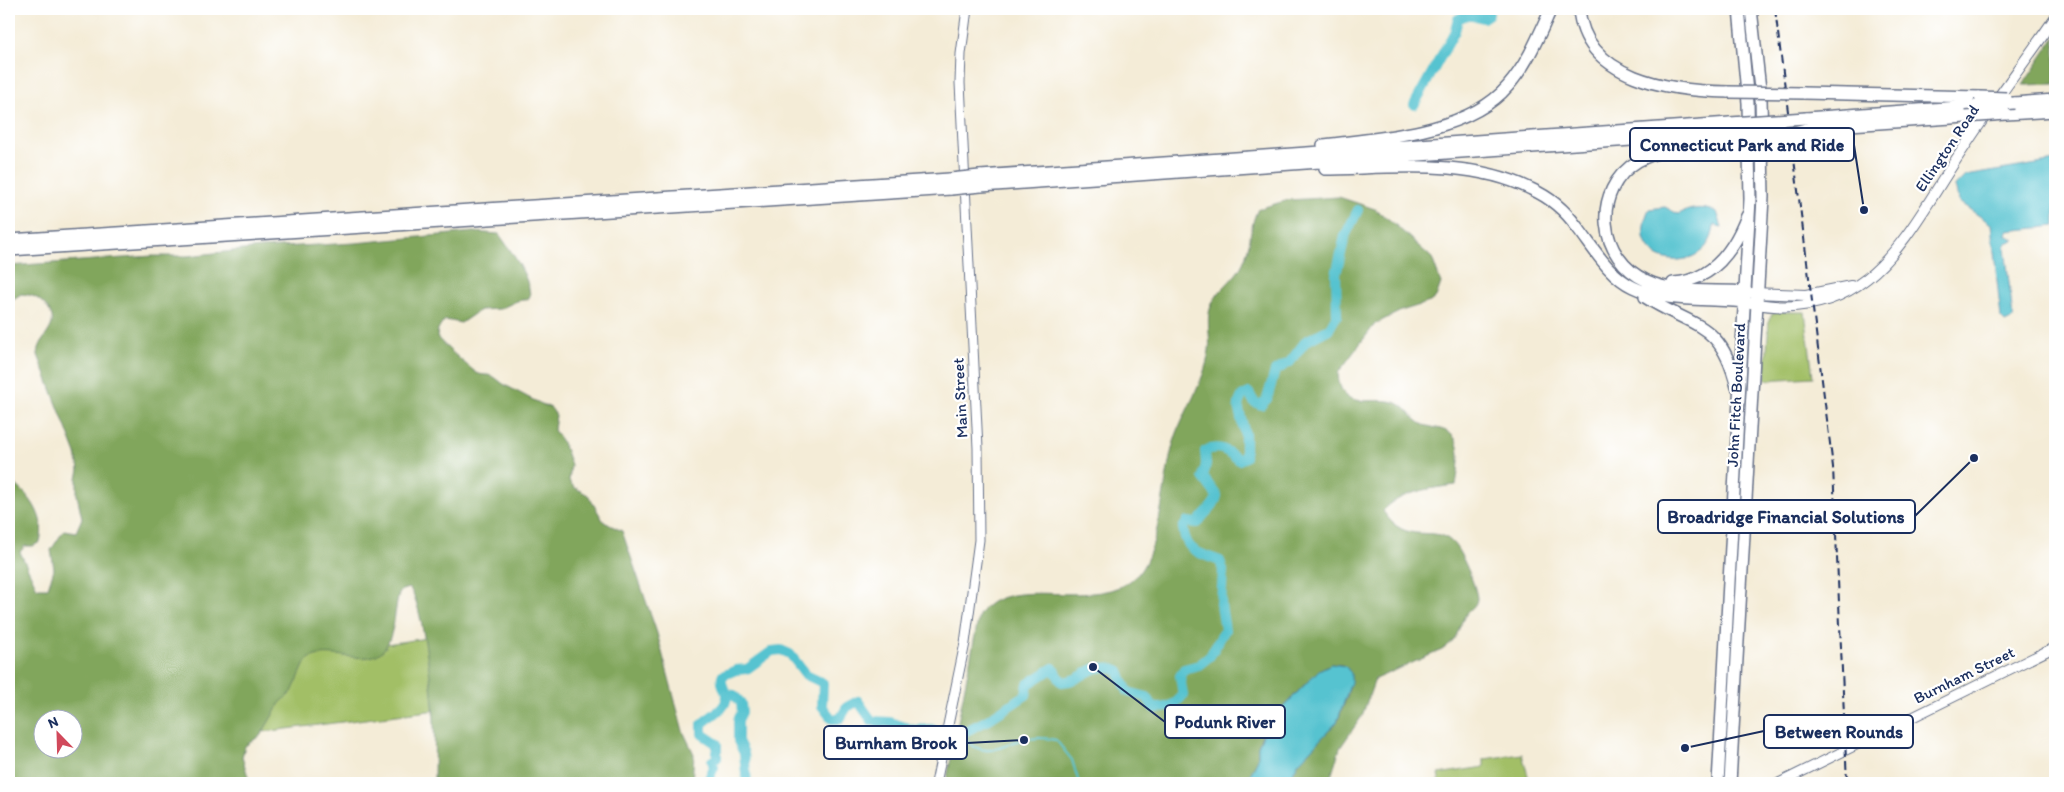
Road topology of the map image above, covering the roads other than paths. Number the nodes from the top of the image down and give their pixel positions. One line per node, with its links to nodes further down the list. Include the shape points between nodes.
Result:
1 (967, 9): 27 (street, Main Street, via 960,84 978,448 979,540 967,633)
2 (1551, 9): 12 (highway, via 1516,76 1497,98 1465,118 1424,130 1256,152)
3 (1579, 9): 8 (highway, bridge, via 1592,45 1602,56 1619,69 1661,86 1728,92)
4 (1739, 9): 16 (highway, John Fitch Boulevard, via 1749,112)
5 (1751, 9): 22 (highway, John Fitch Boulevard, via 1763,140)
6 (2055, 18): 22 (main road, Ellington Road, via 1894,254 1872,275 1838,298 1814,305 1796,307)
7 (2055, 99): 8 (highway, bridge)
8 (1977, 102): 10 (highway)
9 (2055, 111): 10 (highway, bridge)
10 (1807, 126): 11 (highway, bridge); 11 (highway, bridge, via 1778,136)
11 (1731, 133): 12 (highway); 13 (highway); 19 (highway, via 1654,154 1633,165 1618,180 1607,205 1606,227 1613,250)
12 (1233, 159): 14 (highway)
13 (1287, 165): 14 (highway); 20 (highway, via 1301,170 1448,168 1511,180 1560,208 1609,268)
14 (981, 181): 15 (highway, bridge)
15 (951, 184): 17 (highway); 18 (highway)
16 (1750, 205): 19 (highway, via 1730,251 1704,275 1672,283); 21 (highway, John Fitch Boulevard)
17 (9, 240)
18 (9, 250)
19 (1635, 274): 21 (highway, via 1652,283 1674,288)
20 (1634, 288): 21 (highway, via 1669,297); 23 (highway, via 1649,300 1699,325 1715,339 1729,362)
21 (1745, 297): 22 (main road, Ellington Road); 23 (highway, John Fitch Boulevard)
22 (1758, 299): 25 (highway, John Fitch Boulevard)
23 (1740, 400): 24 (highway, John Fitch Boulevard)
24 (1736, 468): 25 (highway); 28 (highway, John Fitch Boulevard)
25 (1748, 468): 29 (highway, John Fitch Boulevard)
26 (2055, 647): 30 (street, Burnham Street)
27 (936, 783)
28 (1718, 783)
29 (1730, 783)
30 (1779, 783)

